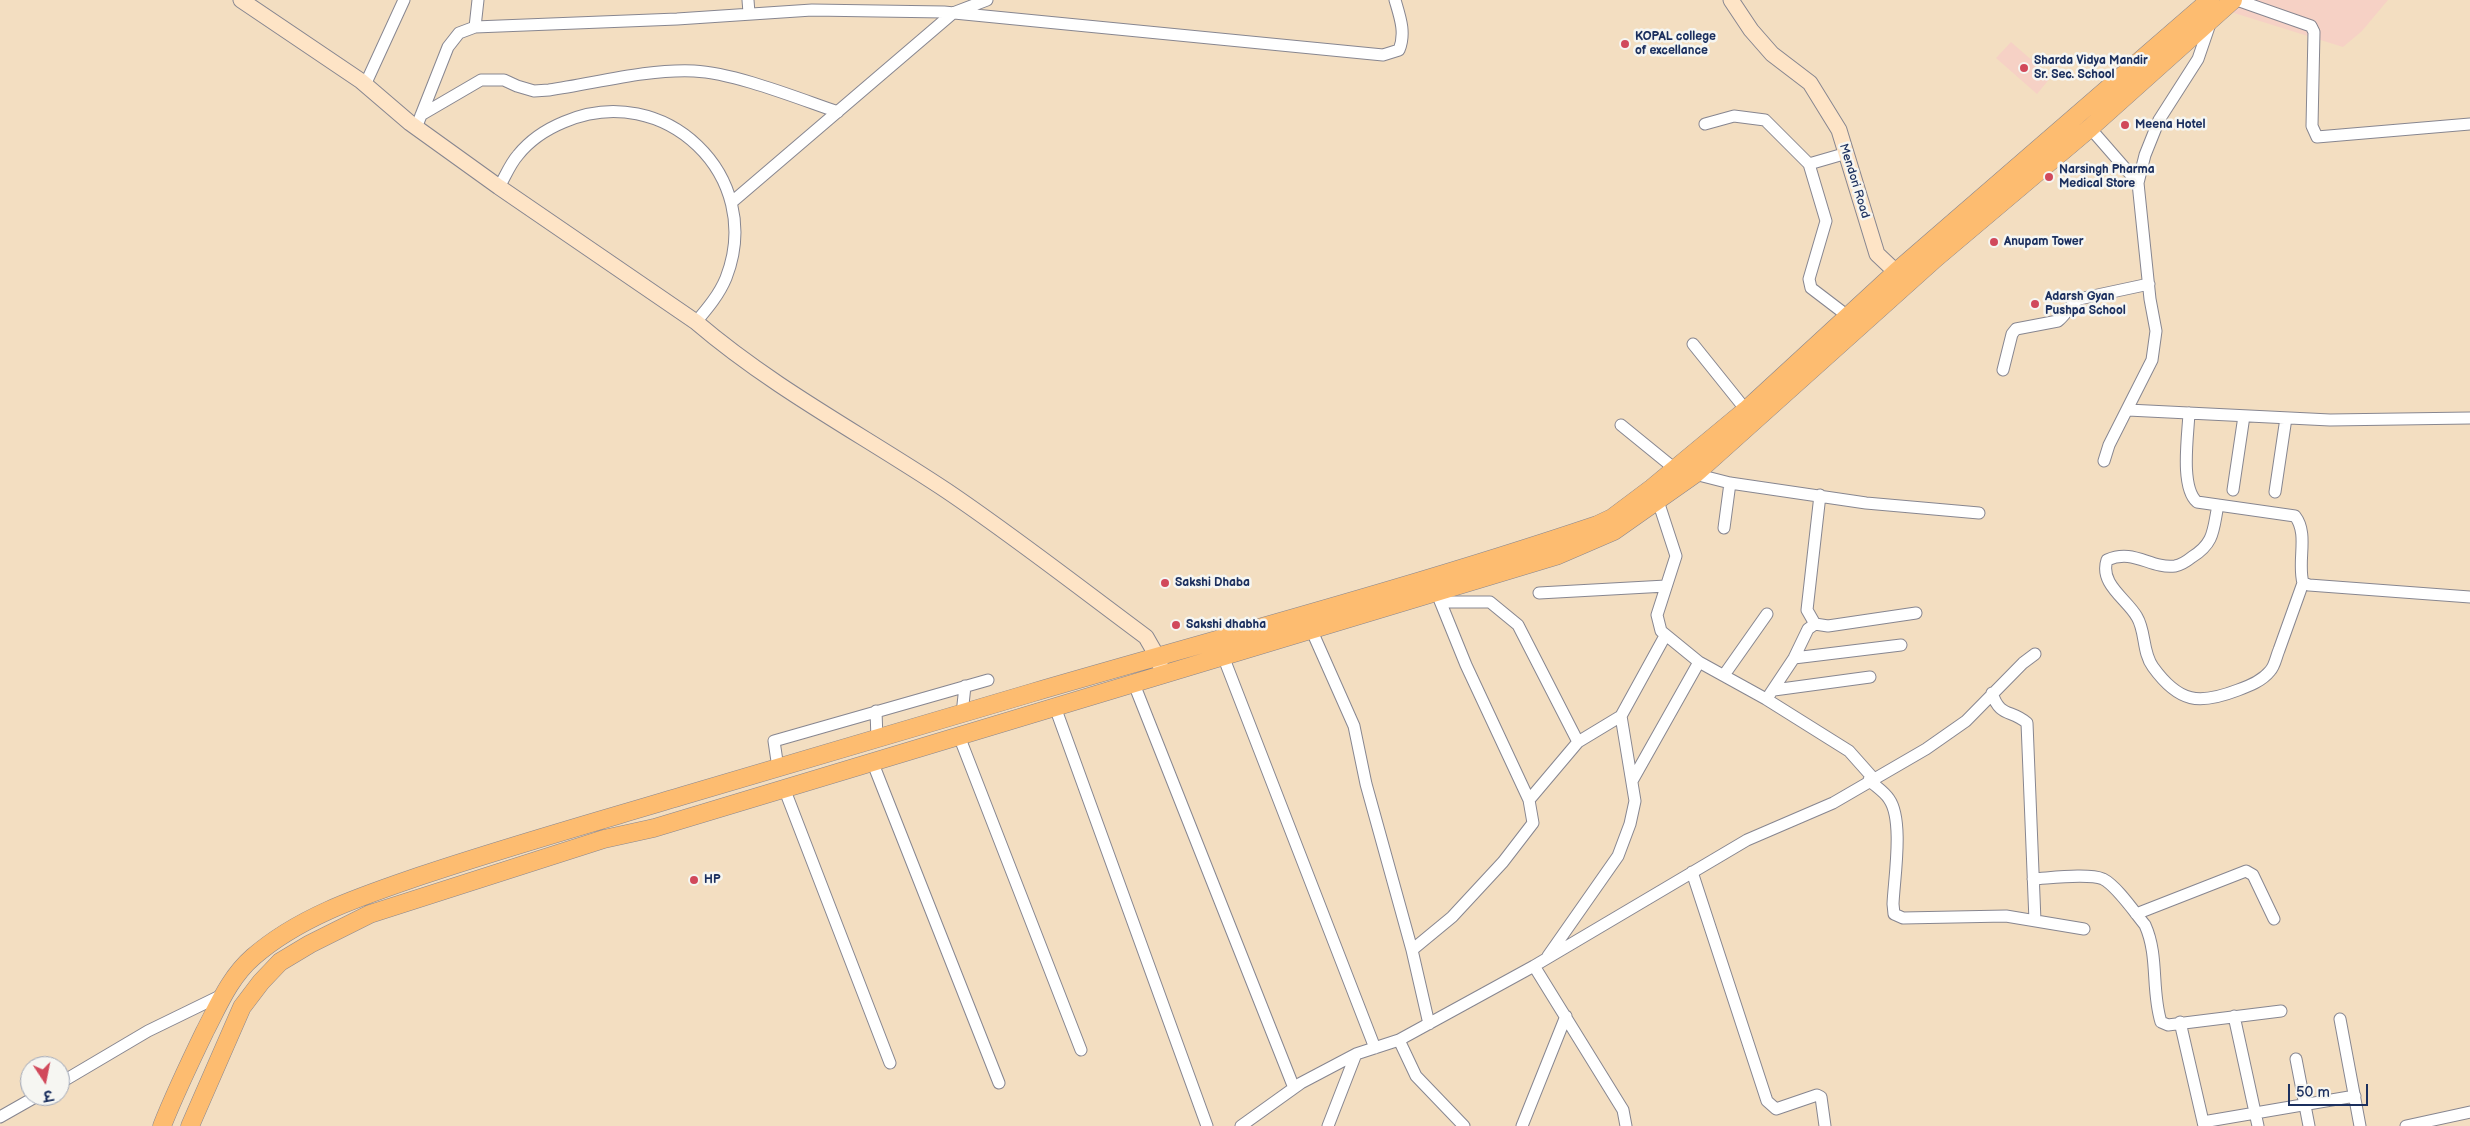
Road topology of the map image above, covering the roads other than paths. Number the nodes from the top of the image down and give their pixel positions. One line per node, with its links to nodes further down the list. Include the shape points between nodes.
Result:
1 (241, 0): 18 (street)
2 (404, 0): 18 (street)
3 (478, 0): 17 (street)
4 (748, 0): 14 (street)
5 (943, 0): 15 (street)
6 (987, 0): 15 (street)
7 (1395, 0): 15 (street, via 1403,41 1399,50 1383,55)
8 (1731, 0): 26 (street, Mendori Road, via 1772,54 1810,83 1839,130)
9 (2210, 0): 24 (main road)
10 (2233, 0): 16 (main road)
11 (2237, 0): 22 (street, via 2311,26 2314,32 2312,126 2317,137)
12 (812, 5): 13 (street); 14 (street)
13 (906, 6): 15 (street)
14 (749, 13): 17 (street)
15 (948, 13): 19 (street)
16 (2212, 20): 23 (main road); 30 (street, via 2198,59 2159,120 2145,154)
17 (475, 27): 20 (street, via 459,33 448,47)
18 (365, 85): 20 (street)
19 (838, 112): 20 (street, via 728,77 696,71 672,71 549,90 534,90 504,80 481,80); 32 (street)
20 (416, 122): 31 (street)
21 (1705, 124): 28 (street, via 1734,116 1765,120)
22 (2470, 124)
23 (2090, 128): 25 (main road); 30 (street)
24 (2061, 129): 25 (main road); 27 (main road)
25 (2073, 143): 29 (main road)
26 (1847, 152): 28 (street); 33 (street, Mendori Road, via 1877,254)
27 (2031, 154): 29 (main road); 33 (main road)
28 (1809, 164): 35 (street, via 1826,221 1809,279 1811,288)
29 (2044, 167): 48 (main road, via 1937,257)
30 (2138, 183): 34 (street)
31 (499, 188): 32 (street, via 518,154 547,129 582,114 621,110 658,119 691,138 717,167); 36 (street)
32 (732, 202): 36 (street, via 735,237 726,279)
33 (1896, 272): 35 (main road)
34 (2149, 284): 38 (street, via 2079,299 2058,321 2016,329); 40 (street, via 2156,331 2152,360)
35 (1849, 317): 39 (main road)
36 (696, 322): 72 (street, via 802,401 946,491 1007,534 1146,637)
37 (1692, 344): 39 (street)
38 (2003, 370)
39 (1746, 410): 47 (main road)
40 (2128, 410): 41 (street); 46 (street)
41 (2189, 413): 42 (street); 54 (street, via 2188,490 2197,502)
42 (2244, 416): 43 (street); 50 (street)
43 (2286, 418): 44 (street); 51 (street)
44 (2470, 418)
45 (1621, 425): 47 (street)
46 (2104, 461)
47 (1675, 469): 48 (street); 72 (main road, via 1612,518 1596,525 1496,559 1278,623)
48 (1695, 474): 49 (street); 53 (main road)
49 (1730, 483): 52 (street); 56 (street)
50 (2233, 490)
51 (2275, 492)
52 (1820, 495): 55 (street, via 1866,503); 64 (street, via 1807,610)
53 (1658, 501): 58 (street, via 1676,556); 60 (main road, via 1614,531 1556,556)
54 (2218, 505): 57 (street, via 2295,516 2302,529); 57 (street, via 2207,546 2184,562 2166,565 2129,555 2114,556 2105,565 2111,586 2139,620 2146,653 2153,667 2181,694 2199,701 2219,697 2254,684 2271,671)
55 (1979, 513)
56 (1724, 528)
57 (2303, 583): 61 (street)
58 (1666, 586): 59 (street); 66 (street, via 1657,615)
59 (1539, 594)
60 (1439, 596): 65 (main road); 87 (street, via 1490,602 1518,625); 94 (street, via 1466,665)
61 (2470, 597)
62 (1916, 613): 64 (street, via 1828,626)
63 (1767, 614): 73 (street)
64 (1815, 624): 70 (street, via 1808,629)
65 (1310, 629): 69 (main road); 101 (street, via 1354,726 1366,784)
66 (1665, 636): 71 (street); 83 (street)
67 (1900, 645): 70 (street)
68 (2035, 654): 78 (street)
69 (1223, 656): 72 (main road); 112 (street)
70 (1794, 658): 79 (street)
71 (1699, 662): 73 (street); 92 (street)
72 (1161, 666): 76 (main road); 82 (main road)
73 (1724, 676): 79 (street)
74 (1870, 677): 79 (street)
75 (988, 680): 77 (street)
76 (1134, 684): 80 (main road); 119 (street)
77 (964, 686): 81 (street); 82 (street)
78 (1992, 693): 91 (street, via 1966,721 1926,749); 96 (street, via 2002,711 2027,723)
79 (1770, 694): 91 (street, via 1849,751)
80 (1055, 707): 85 (main road); 129 (street)
81 (876, 711): 86 (street); 90 (street, via 774,741)
82 (962, 714): 84 (main road)
83 (1621, 716): 87 (street); 92 (street)
84 (898, 733): 86 (main road); 88 (main road)
85 (959, 736): 88 (main road); 113 (street)
86 (878, 739): 90 (main road)
87 (1578, 742): 94 (street)
88 (904, 751): 89 (main road)
89 (872, 761): 93 (main road); 118 (street)
90 (778, 768): 104 (main road, via 472,858 366,895 332,909 275,941 252,958 230,982)
91 (1871, 779): 95 (street, via 1833,803 1747,840); 99 (street, via 1889,798 1894,809 1894,914 1903,918 2006,916)
92 (1632, 781): 102 (street, via 1635,801 1618,856)
93 (784, 788): 116 (street); 128 (main road, via 654,828 604,839 370,914 310,944 280,962 242,1008)
94 (1529, 800): 101 (street, via 1533,822 1503,862 1452,917)
95 (1692, 872): 102 (street); 135 (street, via 1766,1101 1776,1109 1821,1097)
96 (2033, 879): 97 (street, via 2102,879); 99 (street)
97 (2136, 914): 98 (street, via 2246,871 2253,875); 109 (street, via 2153,944 2157,1010 2161,1022 2168,1025)
98 (2274, 919)
99 (2035, 921): 100 (street)
100 (2084, 929)
101 (1412, 950): 110 (street)
102 (1546, 959): 103 (street)
103 (1534, 966): 106 (street); 110 (street)
104 (224, 994): 117 (street, via 148,1031); 127 (main road, via 178,1085)
105 (2281, 1011): 107 (street)
106 (1566, 1016): 133 (street); 134 (street, via 1623,1110)
107 (2234, 1016): 109 (street); 124 (street)
108 (2340, 1019): 120 (street)
109 (2180, 1022): 126 (street)
110 (1430, 1024): 111 (street)
111 (1399, 1040): 112 (street); 132 (street, via 1416,1076)
112 (1375, 1048): 114 (street)
113 (1082, 1050)
114 (1356, 1054): 119 (street); 131 (street)
115 (2296, 1059): 121 (street)
116 (890, 1062)
117 (70, 1077)
118 (999, 1084)
119 (1294, 1088): 130 (street)
120 (2355, 1096): 121 (street); 138 (street)
121 (2305, 1105): 124 (street); 137 (street)
122 (20, 1106): 125 (street)
123 (2470, 1112): 139 (street)
124 (2255, 1114): 126 (street); 136 (street)
125 (0, 1117)
126 (2203, 1124)
127 (162, 1126)
128 (190, 1126)
129 (1208, 1126)
130 (1241, 1126)
131 (1328, 1126)
132 (1464, 1126)
133 (1522, 1126)
134 (1626, 1126)
135 (1826, 1126)
136 (2258, 1126)
137 (2310, 1126)
138 (2360, 1126)
139 (2406, 1126)

